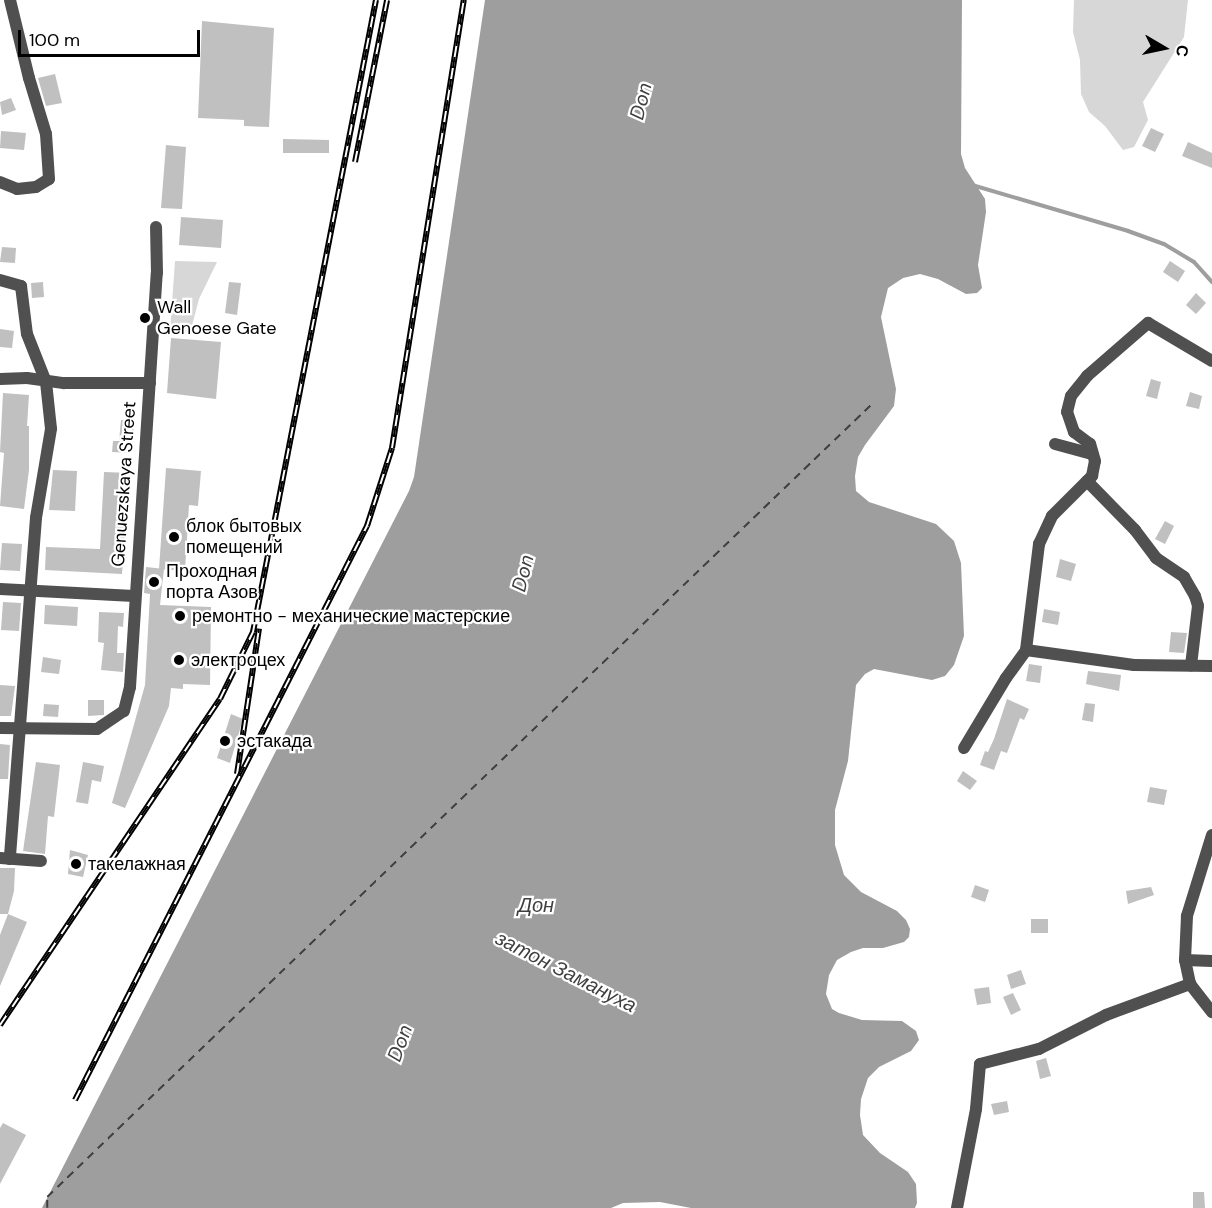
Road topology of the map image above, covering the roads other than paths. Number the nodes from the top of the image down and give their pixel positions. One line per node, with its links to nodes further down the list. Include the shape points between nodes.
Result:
1 (9, 0): 2 (street, via 46,134 50,179 36,187 17,189)
2 (0, 182)
3 (156, 227): 8 (street, Genuezskaya Street)
4 (0, 280): 7 (street, via 21,286 27,334)
5 (1212, 361): 10 (street, via 1148,323 1087,376 1071,396 1067,412 1074,432 1090,444)
6 (0, 379): 7 (street)
7 (46, 382): 8 (street); 13 (street, via 51,429 36,518)
8 (150, 383): 14 (street, Genuezskaya Street)
9 (1055, 444): 10 (street)
10 (1093, 454): 11 (street, via 1092,476)
11 (1087, 481): 15 (street, via 1052,516 1039,544); 16 (street, via 1135,530 1156,558 1184,577 1195,596 1198,606)
12 (0, 589): 13 (street)
13 (31, 591): 14 (street); 19 (street)
14 (134, 596): 19 (street, Genuezskaya Street, via 130,687 124,711 97,729)
15 (1026, 651): 16 (street, via 1134,664); 20 (street)
16 (1191, 666): 17 (street)
17 (1212, 666)
18 (0, 728): 19 (street)
19 (21, 729): 22 (street)
20 (963, 748)
21 (1212, 835): 24 (street, via 1187,916)
22 (5, 858): 23 (street)
23 (41, 861)
24 (1185, 960): 25 (street); 26 (street)
25 (1212, 961)
26 (1190, 984): 27 (street); 28 (street, via 1106,1015 1039,1049 980,1064 976,1109)
27 (1212, 1012)
28 (957, 1208)

